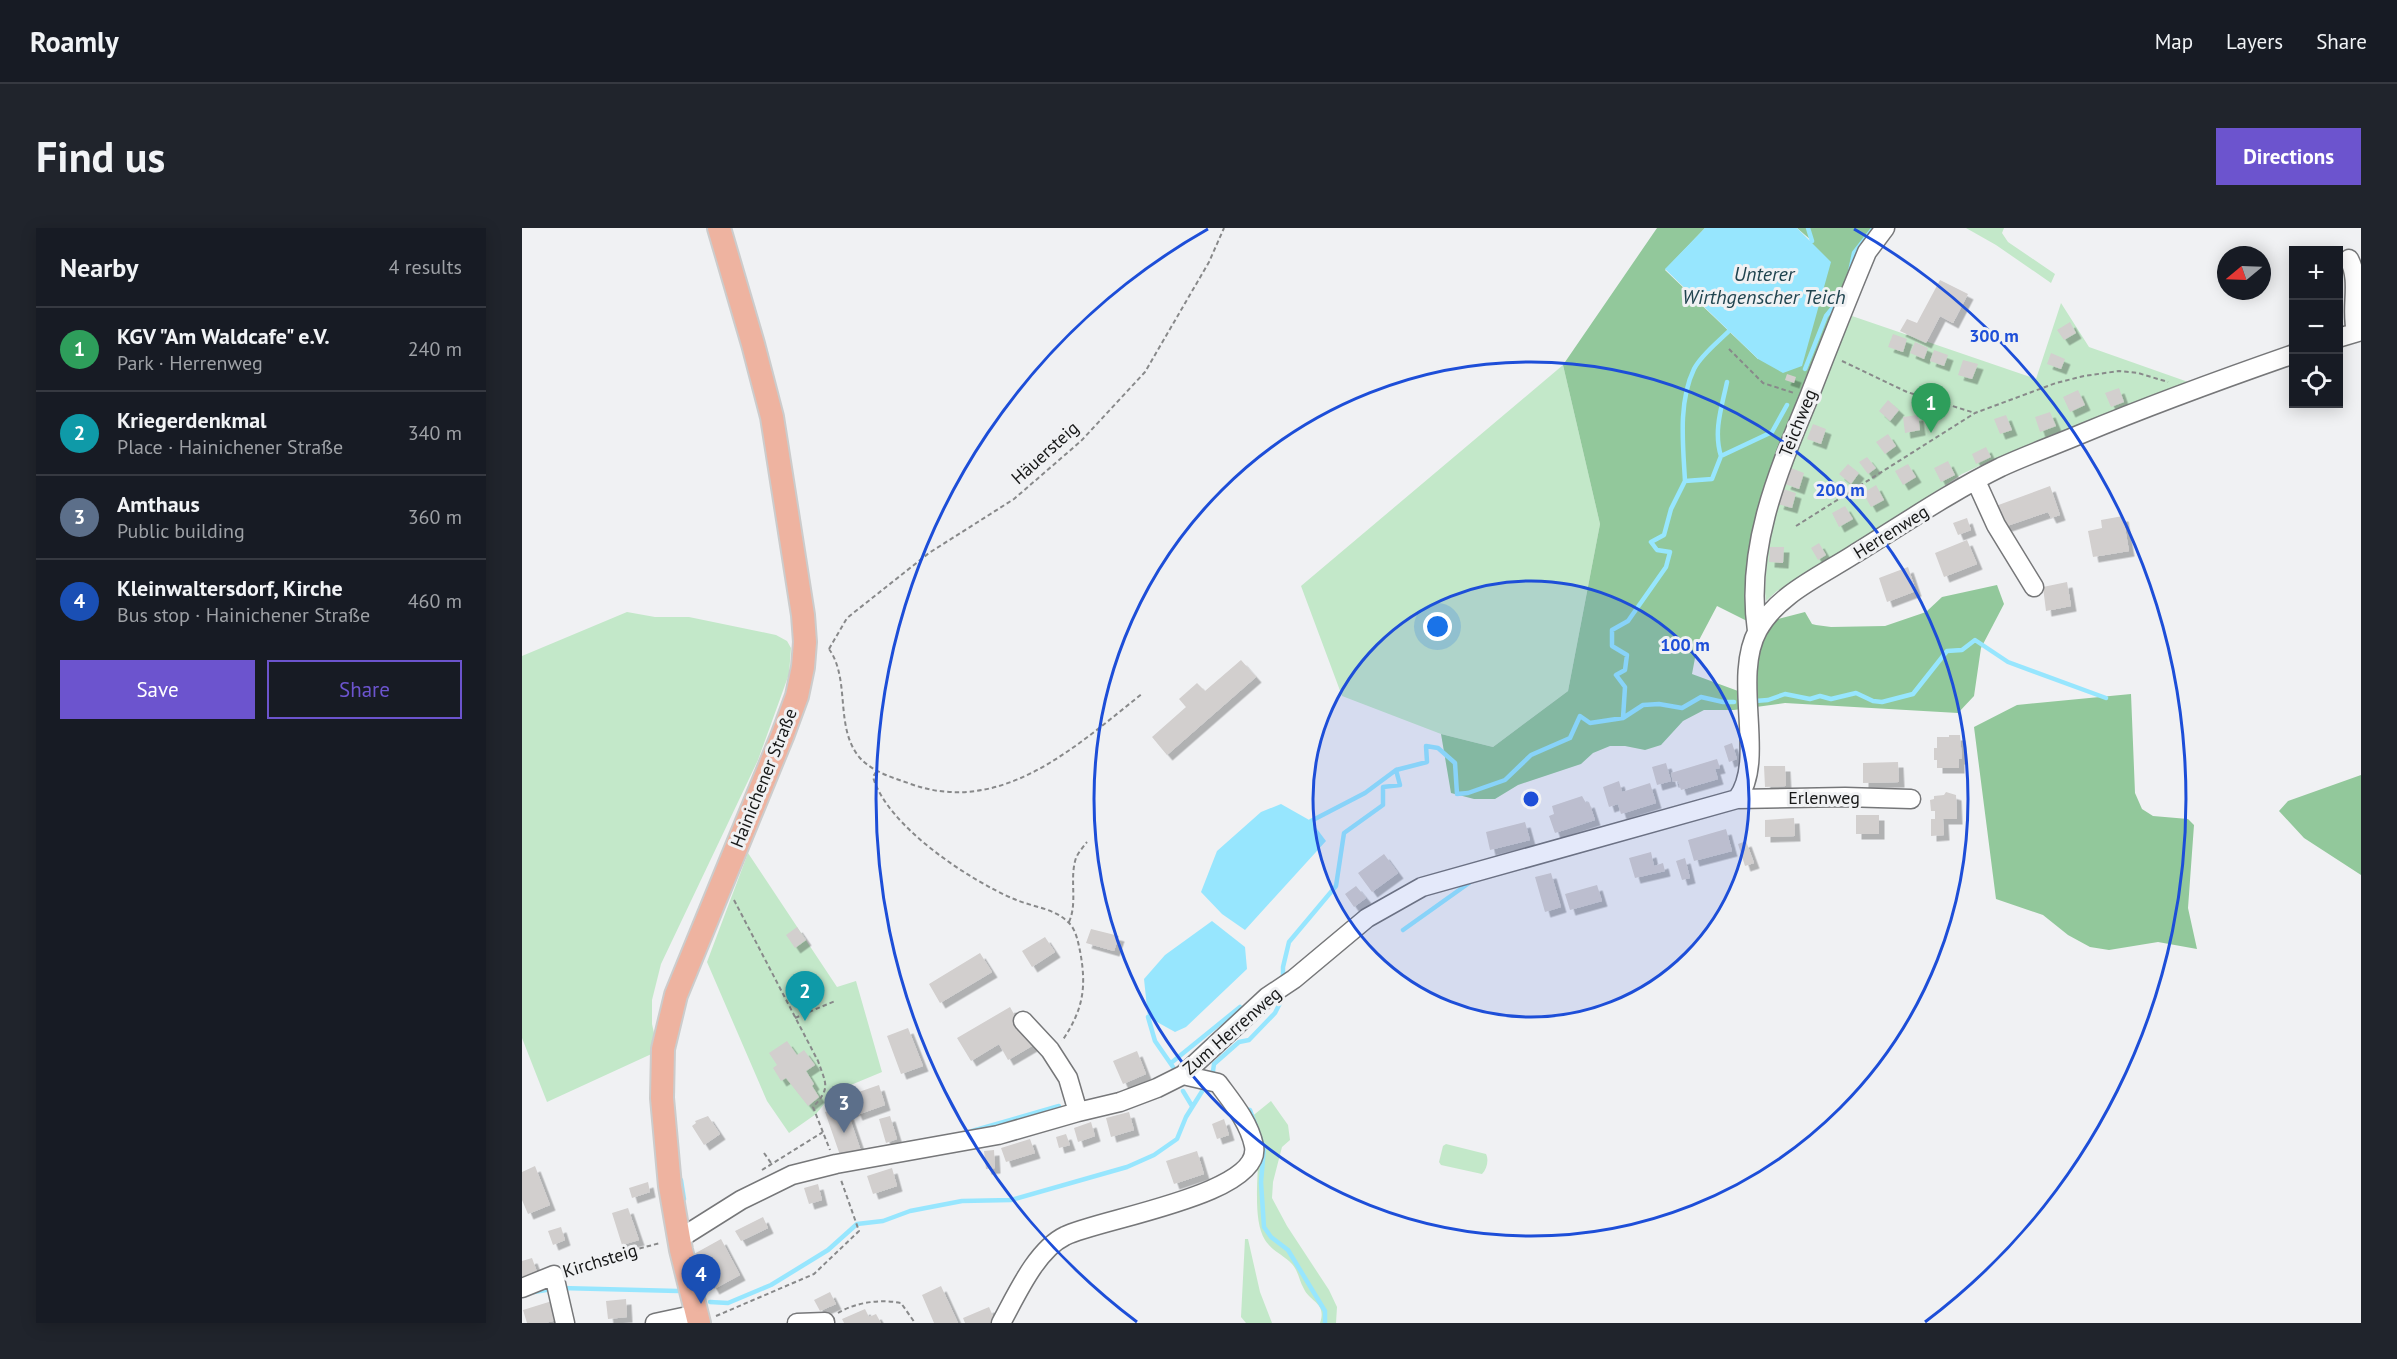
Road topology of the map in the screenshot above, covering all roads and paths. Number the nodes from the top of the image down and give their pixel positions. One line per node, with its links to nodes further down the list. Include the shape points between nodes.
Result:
1 (719, 228): 22 (main road, Hainichener Straße, via 772,417 805,642 797,696)
2 (1224, 228): 18 (path, Häuersteig, via 1209,262 1145,372 1081,441 1014,499 929,553 847,618 829,649 838,668 849,737 859,757)
3 (1885, 228): 8 (street, Teichweg, via 1867,252)
4 (2349, 259): 5 (street, via 2358,280 2354,323)
5 (2359, 332): 6 (street)
6 (2343, 337)
7 (1729, 349): 11 (path, via 1763,383)
8 (1825, 356): 11 (street, Teichweg); 12 (path, via 1850,363 1907,392)
9 (2289, 356): 10 (street, Herrenweg)
10 (2190, 391): 12 (path, via 2163,379 2119,371 2056,384); 13 (street, Herrenweg)
11 (1809, 396): 16 (street, Teichweg, via 1779,470 1761,531 1753,601)
12 (1975, 413): 14 (path)
13 (1976, 481): 15 (street, via 1996,525); 16 (street, Herrenweg, via 1799,589 1774,609)
14 (1796, 526)
15 (2034, 587)
16 (1757, 631): 19 (street, Herrenweg, via 1748,662 1747,774)
17 (1143, 693): 18 (path, via 1059,759 1029,775 982,791 954,794 922,789)
18 (876, 772): 23 (path, via 876,785 909,831 995,891 1047,909)
19 (1737, 799): 20 (street, Erlenweg); 28 (street, Zum Herrenweg, via 1422,887 1367,918 1267,997)
20 (1911, 799)
21 (1086, 842): 23 (path, via 1076,858)
22 (718, 893): 25 (path, via 736,901); 31 (main road, Hainichener Straße, via 676,995 663,1049 662,1098)
23 (1069, 922): 27 (path, via 1079,944 1084,987 1074,1024)
24 (835, 1001): 25 (path)
25 (795, 1018): 30 (path, via 826,1083 824,1096 813,1107)
26 (1023, 1021): 27 (street)
27 (1053, 1055): 29 (street, via 1068,1078)
28 (1183, 1074): 29 (street, Zum Herrenweg, via 1120,1102); 40 (street, via 1218,1083 1244,1119 1254,1147 1252,1160 1232,1179 1208,1193 1065,1236 1044,1252)
29 (1078, 1112): 30 (street, Zum Herrenweg, via 998,1135)
30 (836, 1164): 31 (street, Zum Herrenweg, via 792,1174 766,1186); 34 (path, via 859,1231 814,1274)
31 (679, 1239): 32 (path, Kirchsteig, via 586,1263); 34 (main road, Hainichener Straße)
32 (557, 1285): 33 (street, Kirchsteig); 36 (street)
33 (522, 1288)
34 (698, 1308): 37 (street)
35 (825, 1322): 38 (street); 39 (path, via 844,1310 886,1300 902,1303)
36 (565, 1323)
37 (656, 1323)
38 (797, 1323)
39 (915, 1323)
40 (1001, 1323)

